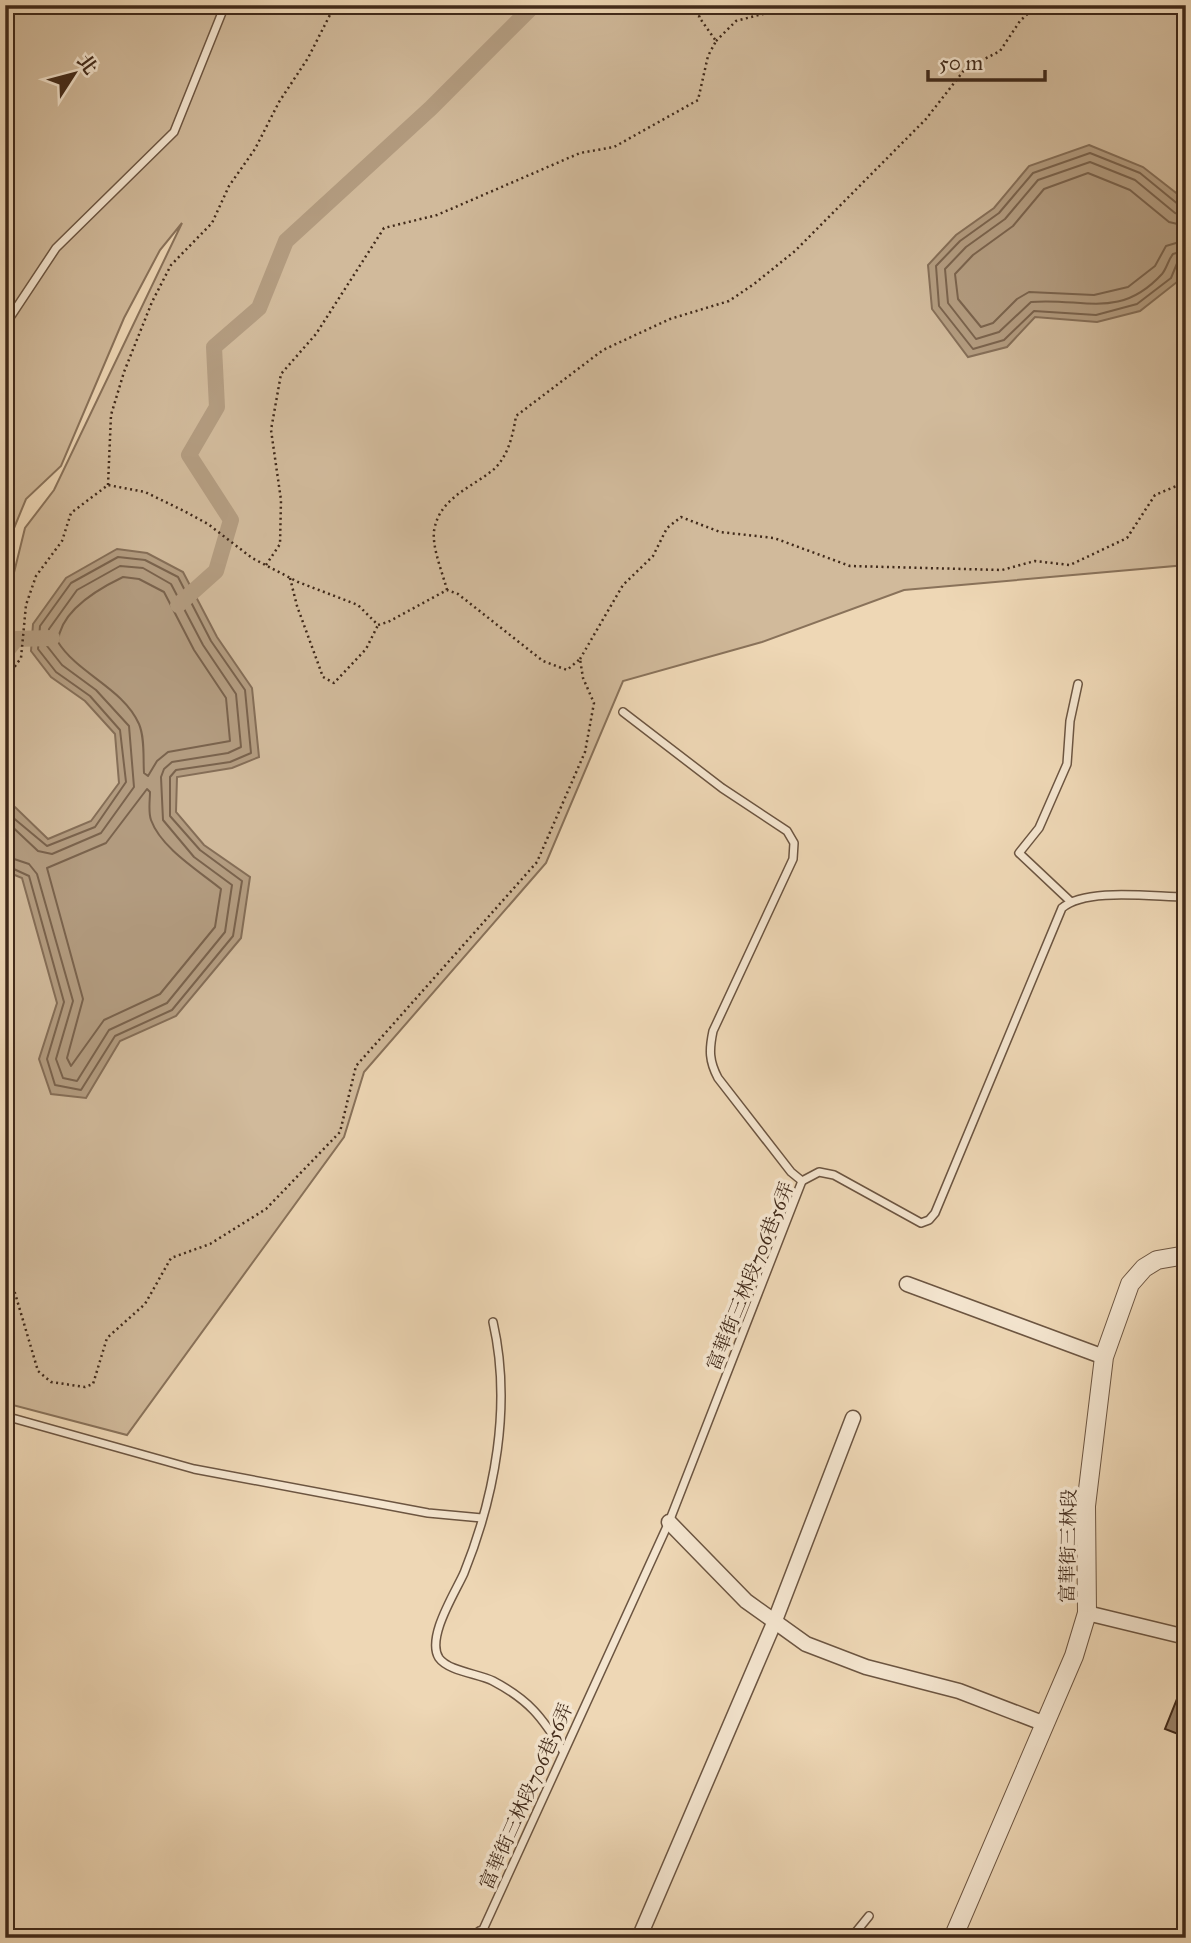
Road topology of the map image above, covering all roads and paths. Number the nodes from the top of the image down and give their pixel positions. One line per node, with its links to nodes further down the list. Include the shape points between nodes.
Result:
1 (225, 5): 7 (lane, via 174,132 56,248)
2 (335, 5): 9 (path, via 212,223 171,265 152,302 111,415)
3 (705, 5): 6 (path, via 699,17)
4 (797, 5): 6 (path, via 736,21)
5 (1037, 5): 12 (path, via 1000,51 965,69 926,119 794,251 754,284 729,301 670,319 603,350 516,416 512,440 495,469 459,491 439,516 434,534)
6 (716, 41): 10 (path, via 698,100 665,121 614,147 580,153 437,215 384,228 316,334 281,374 271,430 281,500 279,544)
7 (5, 324)
8 (1186, 482): 14 (path, via 1155,495 1127,538 1069,565 1035,561 1002,570 850,566 774,538 720,532 681,517 667,528 653,556 623,585)
9 (108, 485): 10 (path, via 145,492 184,510); 15 (path, via 71,513 62,541 36,576 26,605 21,658)
10 (266, 565): 11 (path)
11 (290, 578): 13 (path, via 358,605); 13 (path, via 323,677 334,683 366,649)
12 (447, 590): 13 (path); 14 (path, via 543,661 568,670)
13 (378, 625)
14 (580, 659): 22 (path, via 594,703 585,752 537,862 356,1066 340,1132 266,1209 210,1244 171,1258 145,1304 107,1338 93,1384 51,1382 38,1371 17,1296)
15 (5, 680)
16 (1077, 684): 19 (lane, via 1067,764 1039,828 1019,853)
17 (623, 712): 20 (lane, via 787,831 794,843 793,859 713,1031 709,1050 718,1078)
18 (1186, 897): 19 (lane, via 1086,896)
19 (1070, 901): 20 (lane, 富華街三林段706巷56弄, via 1062,908 929,1220 921,1223 834,1175 819,1172)
20 (802, 1181): 29 (lane, 富華街三林段706巷56弄)
21 (1186, 1255): 25 (street, 富華街三林段, via 1157,1260 1130,1284)
22 (5, 1279)
23 (907, 1284): 25 (street)
24 (493, 1322): 28 (lane, via 499,1351 500,1422 494,1477)
25 (1104, 1357): 30 (street, 富華街三林段, via 1086,1506)
26 (5, 1416): 28 (lane, via 194,1469 428,1513)
27 (853, 1418): 31 (street)
28 (482, 1518): 34 (lane, via 435,1647 440,1659 491,1680 539,1712)
29 (669, 1522): 31 (street, via 746,1601); 34 (lane, 富華街三林段706巷56弄)
30 (1087, 1613): 32 (street); 33 (street, 富華街三林段)
31 (774, 1623): 33 (street, via 828,1653 959,1691); 37 (street)
32 (1186, 1637)
33 (1045, 1724): 39 (street, 富華街三林段)
34 (563, 1751): 36 (lane, 富華街三林段706巷56弄)
35 (869, 1916): 38 (lane)
36 (484, 1936)
37 (639, 1938)
38 (851, 1938)
39 (953, 1938)

